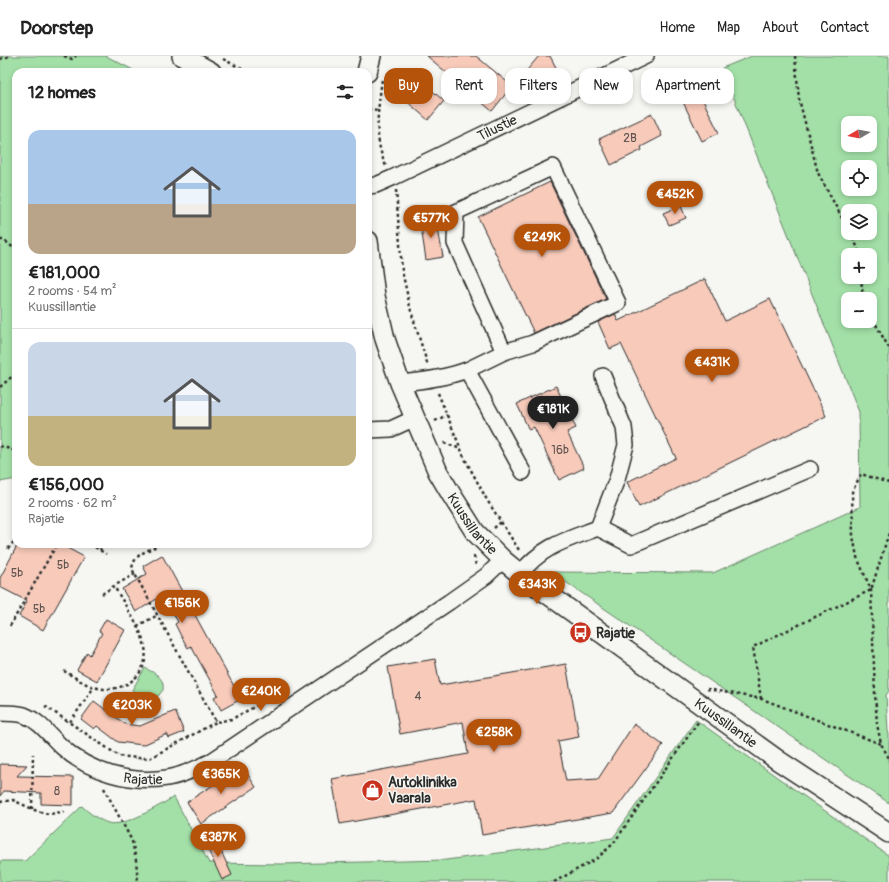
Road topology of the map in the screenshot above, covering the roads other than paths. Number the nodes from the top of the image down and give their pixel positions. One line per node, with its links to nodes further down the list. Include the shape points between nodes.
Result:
1 (182, 56): 4 (main road)
2 (371, 56): 5 (main road)
3 (646, 56): 6 (street, Tilustie)
4 (204, 68)
5 (368, 68)
6 (372, 186)
7 (372, 276): 11 (main road, Kuussillantie, via 385,339)
8 (504, 352): 8 (street, via 455,244 456,212 553,167 618,303 533,343); 9 (street)
9 (467, 370): 11 (street, via 432,380); 15 (street)
10 (603, 376): 16 (street, via 624,427 626,446 617,479)
11 (400, 383): 12 (main road, Kuussillantie)
12 (424, 420): 13 (street, via 391,429); 17 (main road, Kuussillantie, via 438,472 475,532)
13 (372, 430)
14 (810, 469): 16 (street, via 631,545)
15 (523, 472)
16 (598, 528): 18 (street, via 551,546)
17 (503, 560): 18 (main road, Kuussillantie); 19 (street, Rajatie, via 482,580 210,762 189,772 162,779 143,780 117,776 78,759 25,715)
18 (524, 569): 20 (main road, Kuussillantie, via 707,709 779,761)
19 (0, 713)
20 (889, 833)

